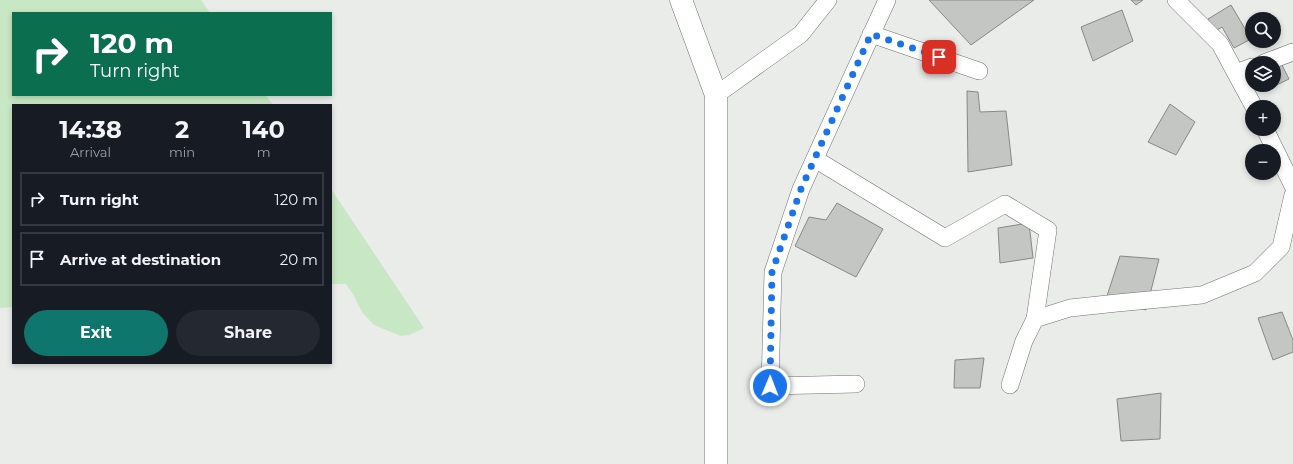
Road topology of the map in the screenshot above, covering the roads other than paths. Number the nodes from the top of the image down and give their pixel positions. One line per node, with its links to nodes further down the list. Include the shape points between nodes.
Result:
1 (681, 0): 11 (main road)
2 (828, 0): 11 (street, via 801,34)
3 (887, 0): 5 (street)
4 (1176, 0): 10 (street, via 1220,44)
5 (871, 34): 9 (street); 14 (street)
6 (1293, 52): 7 (street)
7 (1281, 57)
8 (1245, 70): 10 (street)
9 (979, 71)
10 (1236, 73): 12 (street)
11 (716, 95): 20 (main road)
12 (1250, 100)
13 (1268, 136): 15 (street)
14 (815, 159): 17 (street, via 945,238 1005,204 1048,230); 18 (street, via 801,189 772,272 770,386)
15 (1293, 186)
16 (1292, 207): 17 (street, via 1282,247 1254,273 1202,295 1070,308)
17 (1035, 319): 19 (street, via 1024,341)
18 (856, 384)
19 (1010, 385)
20 (716, 464)

